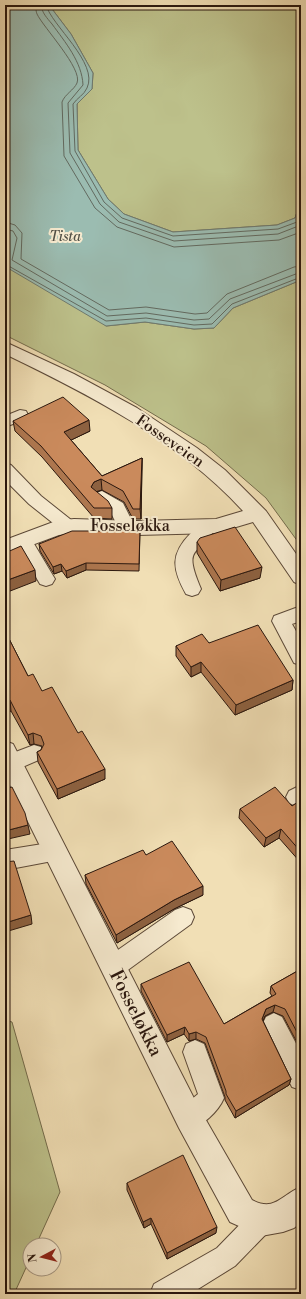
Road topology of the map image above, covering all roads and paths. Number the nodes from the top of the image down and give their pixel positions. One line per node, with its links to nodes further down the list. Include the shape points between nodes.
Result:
1 (5, 347): 6 (street, Fosseveien, via 78,383 173,441 221,478)
2 (20, 415): 3 (lane)
3 (5, 422)
4 (5, 469): 7 (lane, via 46,512)
5 (102, 497): 9 (lane, via 117,507)
6 (257, 514): 8 (street, Fosseløkka); 12 (street, Fosseveien)
7 (69, 526): 9 (street, Fosseløkka); 10 (street, Fosseløkka, via 56,528)
8 (208, 526): 9 (street, Fosseløkka); 14 (lane, via 184,553 182,567)
9 (126, 527)
10 (24, 541): 11 (street, Fosseløkka); 13 (lane)
11 (5, 548)
12 (301, 577)
13 (46, 579)
14 (192, 589)
15 (301, 613): 16 (lane, via 281,621)
16 (301, 658)
17 (14, 763): 18 (street, Fosseløkka)
18 (55, 852): 19 (lane); 21 (street, Fosseløkka)
19 (5, 860)
20 (183, 917): 21 (lane)
21 (113, 967): 25 (street, Fosseløkka)
22 (274, 1025): 24 (lane)
23 (195, 1052): 25 (lane, via 212,1098)
24 (301, 1078)
25 (189, 1118): 27 (street, Fosseløkka, via 241,1211)
26 (301, 1202): 27 (street, via 283,1218)
27 (261, 1221): 28 (lane, via 226,1257)
28 (164, 1294)

